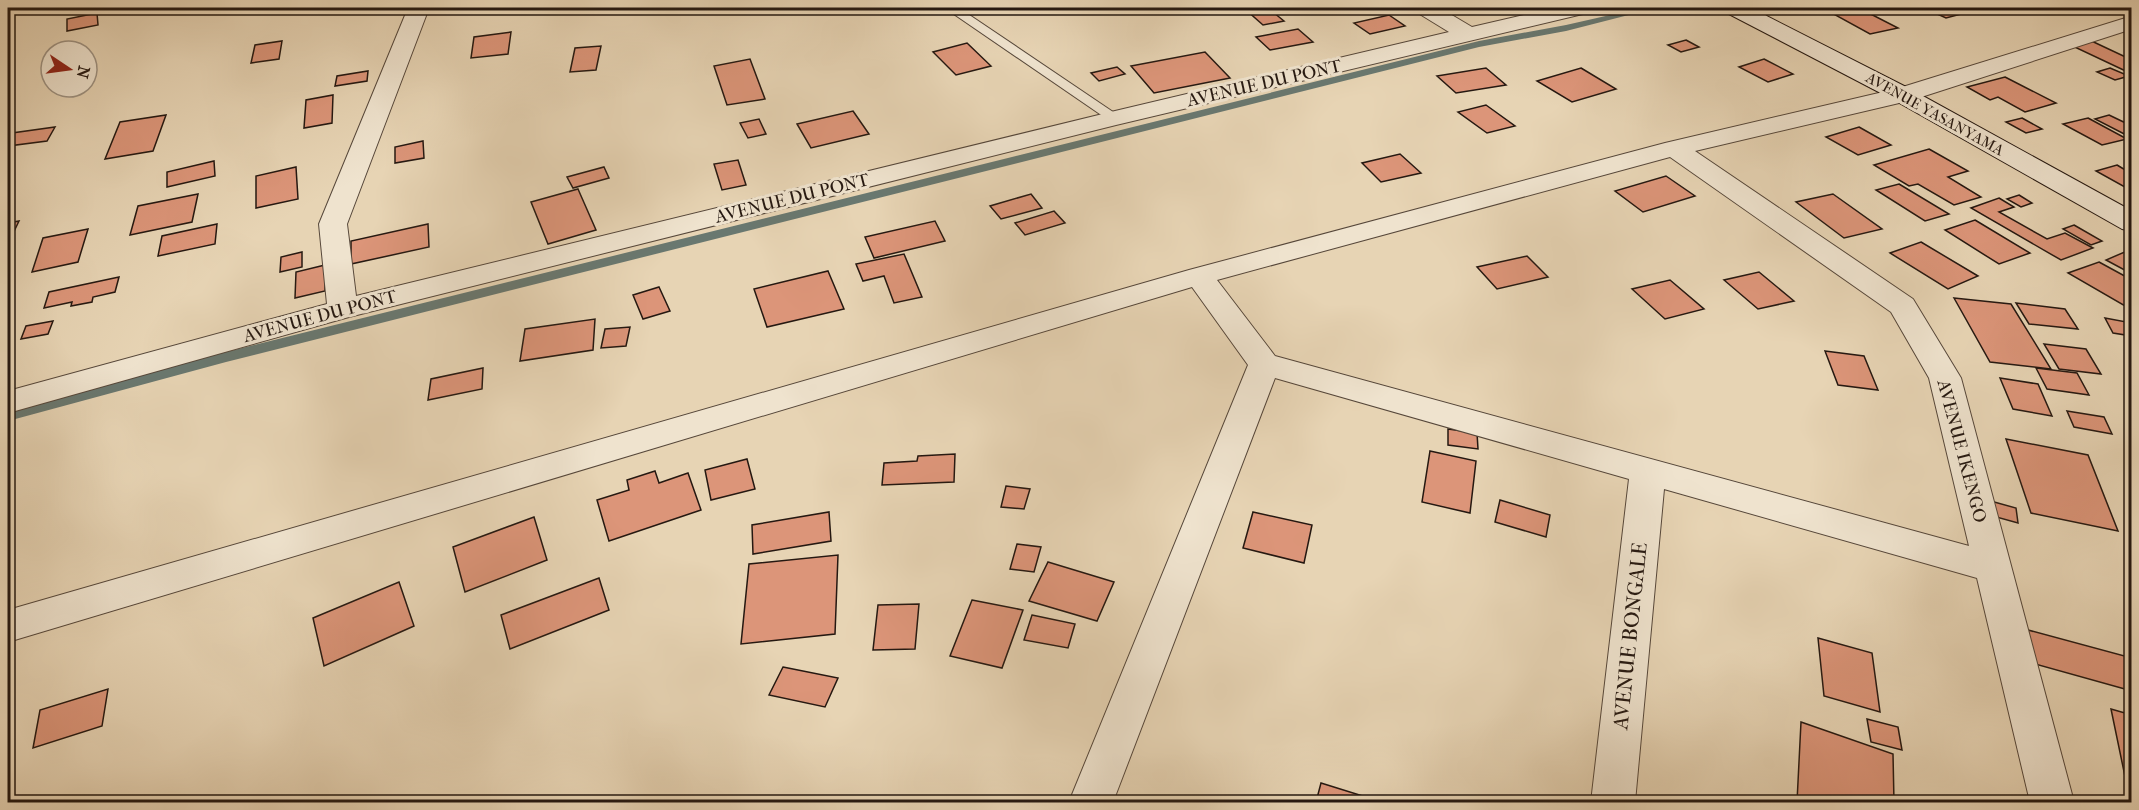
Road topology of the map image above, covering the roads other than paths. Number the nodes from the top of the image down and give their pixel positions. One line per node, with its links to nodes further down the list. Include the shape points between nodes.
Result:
1 (418, 8): 15 (street, via 333,224)
2 (951, 8): 11 (lane)
3 (1426, 8): 8 (street)
4 (1579, 8): 8 (street, AVENUE DU PONT)
5 (1746, 9): 10 (street, AVENUE YASANYAMA)
6 (2132, 22): 7 (street)
7 (2106, 29): 9 (street); 10 (street)
8 (1468, 34): 11 (street, AVENUE DU PONT)
9 (2132, 41)
10 (1903, 95): 12 (street); 13 (street, AVENUE YASANYAMA)
11 (1115, 118): 15 (street, AVENUE DU PONT)
12 (1674, 148): 14 (street); 19 (street, AVENUE IKENGO, via 1902,306 1945,378)
13 (2132, 223)
14 (1199, 276): 16 (street); 20 (street)
15 (343, 309): 17 (street, AVENUE DU PONT)
16 (1264, 364): 18 (street); 21 (street)
17 (8, 402)
18 (1648, 470): 19 (street); 22 (street, AVENUE BONGALE)
19 (1993, 568): 23 (street, AVENUE IKENGO)
20 (8, 626)
21 (1091, 802)
22 (1613, 802)
23 (2052, 802)

